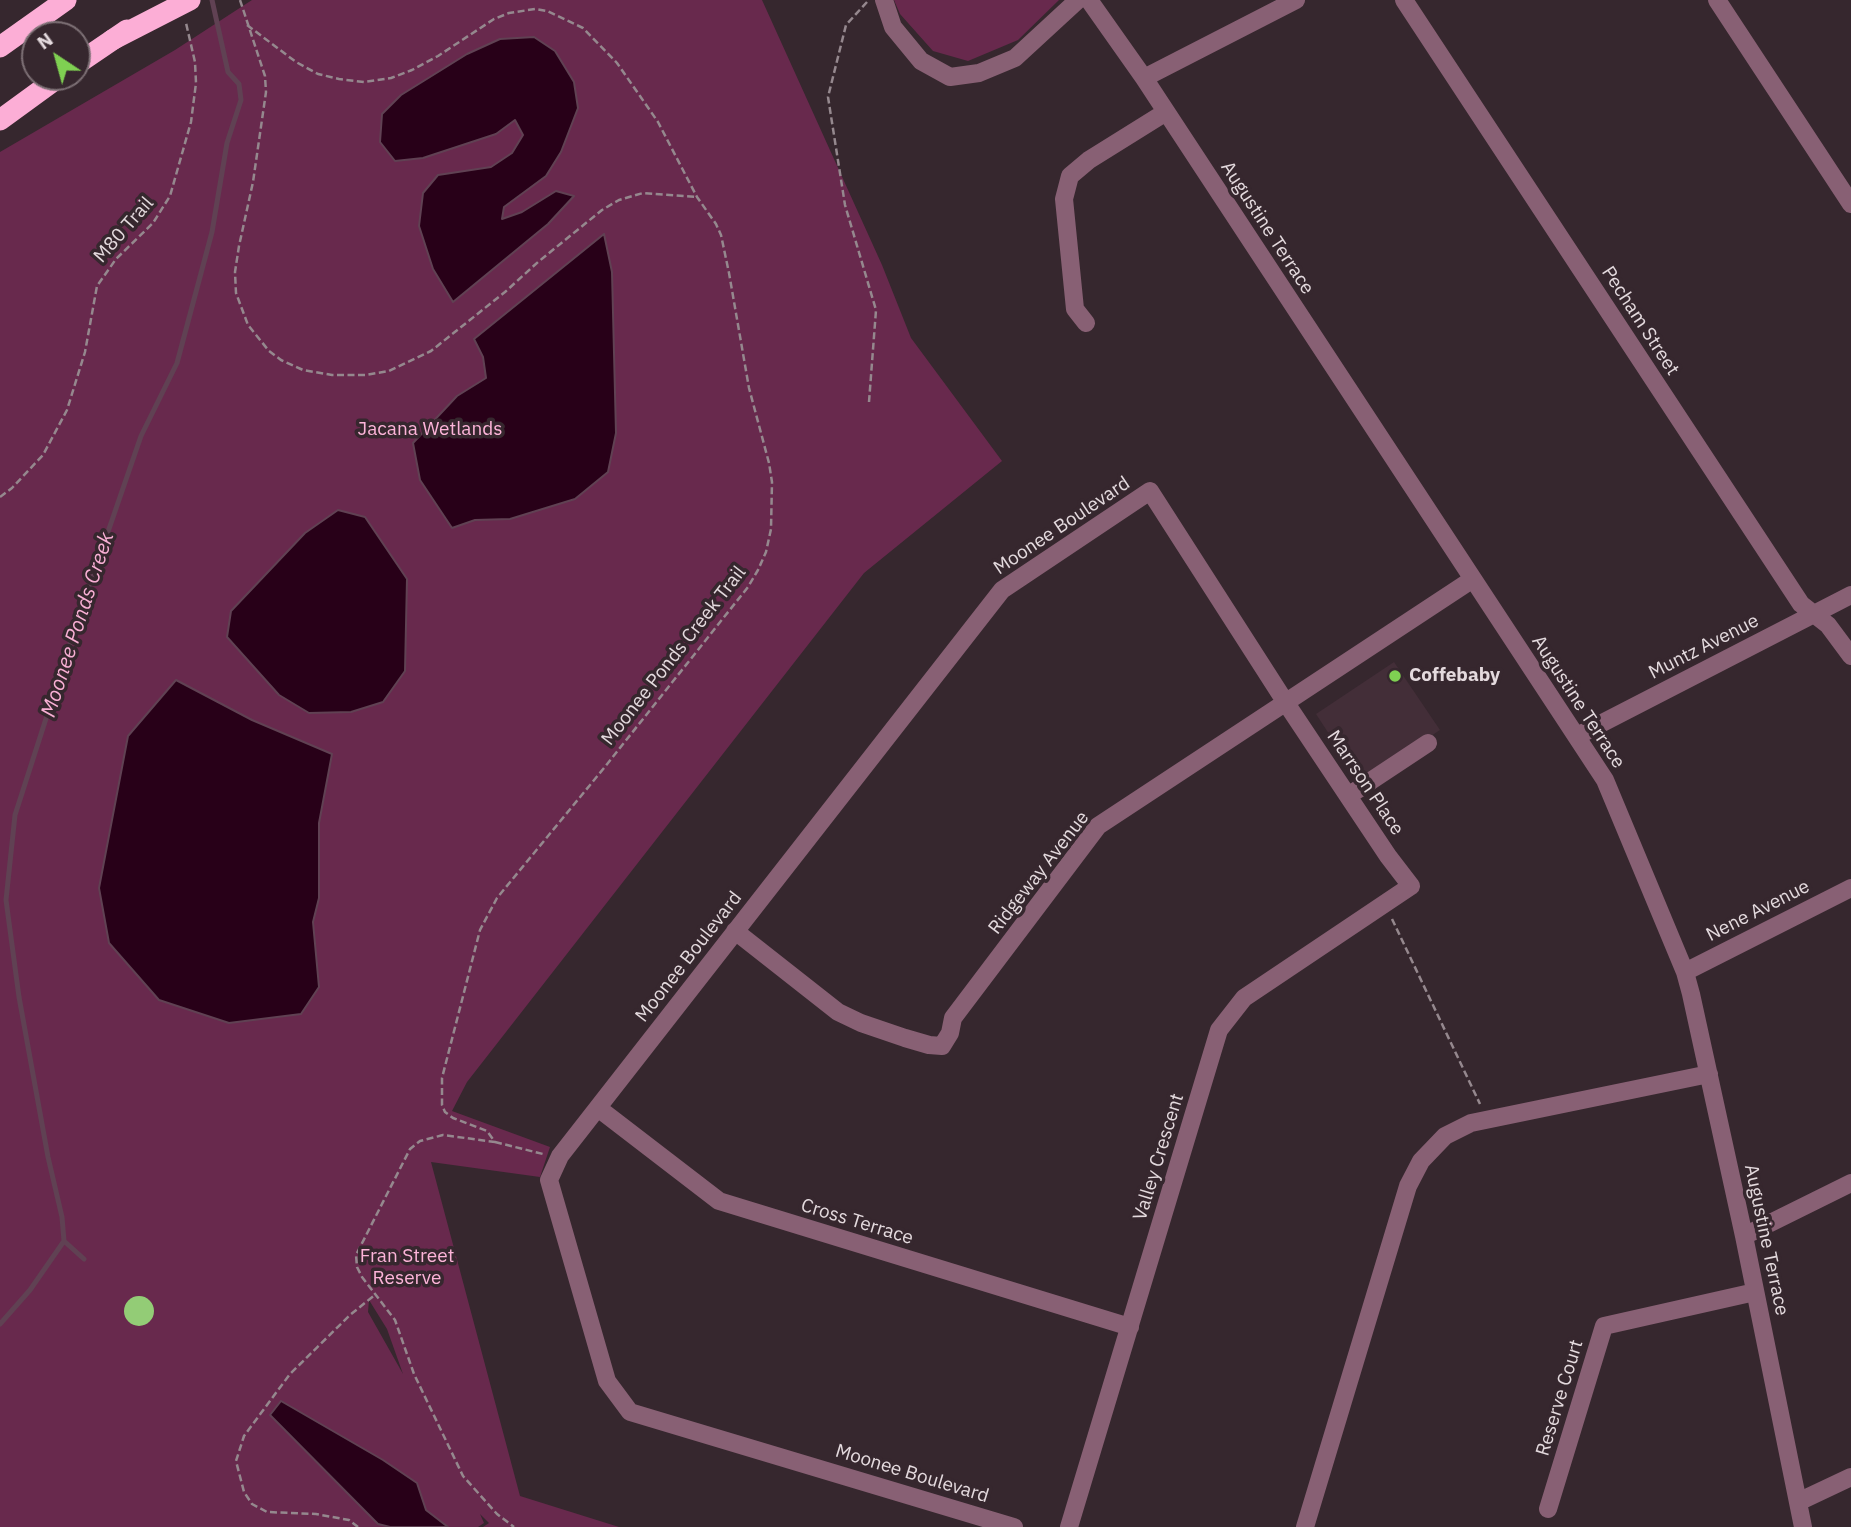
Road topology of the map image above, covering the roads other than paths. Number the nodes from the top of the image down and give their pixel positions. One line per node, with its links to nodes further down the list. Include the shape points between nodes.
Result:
1 (66, 0): 11 (highway)
2 (172, 0): 10 (highway, bridge)
3 (190, 0): 10 (highway, bridge)
4 (884, 0): 5 (street, via 893,27 921,61 950,78 979,73 1014,58)
5 (1078, 0)
6 (1089, 0): 13 (street, Augustine Terrace)
7 (1296, 0): 13 (street)
8 (1404, 0): 21 (street, Pecham Street, via 1801,604)
9 (1717, 0): 17 (street)
10 (112, 40): 12 (highway)
11 (0, 47)
12 (91, 54)
13 (1144, 78): 15 (street, Augustine Terrace)
14 (40, 91): 16 (highway)
15 (1166, 112): 18 (street, via 1070,176 1064,199 1075,309); 19 (street, Augustine Terrace)
16 (0, 120)
17 (1851, 204)
18 (1086, 323)
19 (1473, 579): 23 (street, Ridgeway Avenue); 24 (street, Augustine Terrace)
20 (1851, 596): 21 (street, Muntz Avenue)
21 (1814, 615): 22 (street, Pecham Street, via 1828,625); 24 (street, Muntz Avenue)
22 (1851, 656)
23 (1286, 703): 26 (street, Marrson Place); 29 (street, Ridgeway Avenue, via 1098,826 953,1018 943,1046 905,1038 838,1012); 29 (street, Moonee Boulevard, via 1150,491 1002,590)
24 (1577, 736): 30 (street, Augustine Terrace, via 1605,780)
25 (1428, 743): 26 (street)
26 (1348, 796): 27 (street, Marrson Place)
27 (1411, 886): 36 (street, Valley Crescent, via 1244,998 1219,1030)
28 (1851, 888): 30 (street, Nene Avenue)
29 (735, 931): 32 (street, Moonee Boulevard)
30 (1685, 972): 31 (street, Augustine Terrace)
31 (1709, 1074): 34 (street, Augustine Terrace); 42 (street, via 1471,1123 1445,1136 1421,1161 1408,1186)
32 (598, 1108): 36 (street, Cross Terrace, via 719,1201); 40 (street, Moonee Boulevard, via 560,1156 549,1180 607,1381 630,1412)
33 (1851, 1183): 34 (street)
34 (1744, 1236): 35 (street, Augustine Terrace)
35 (1755, 1292): 38 (street, Augustine Terrace); 39 (street, Reserve Court, via 1604,1326)
36 (1130, 1327): 41 (street, Valley Crescent)
37 (1851, 1477): 38 (street)
38 (1798, 1502): 43 (street, Augustine Terrace)
39 (1548, 1509)
40 (1014, 1527)
41 (1069, 1527)
42 (1305, 1527)
43 (1803, 1527)

